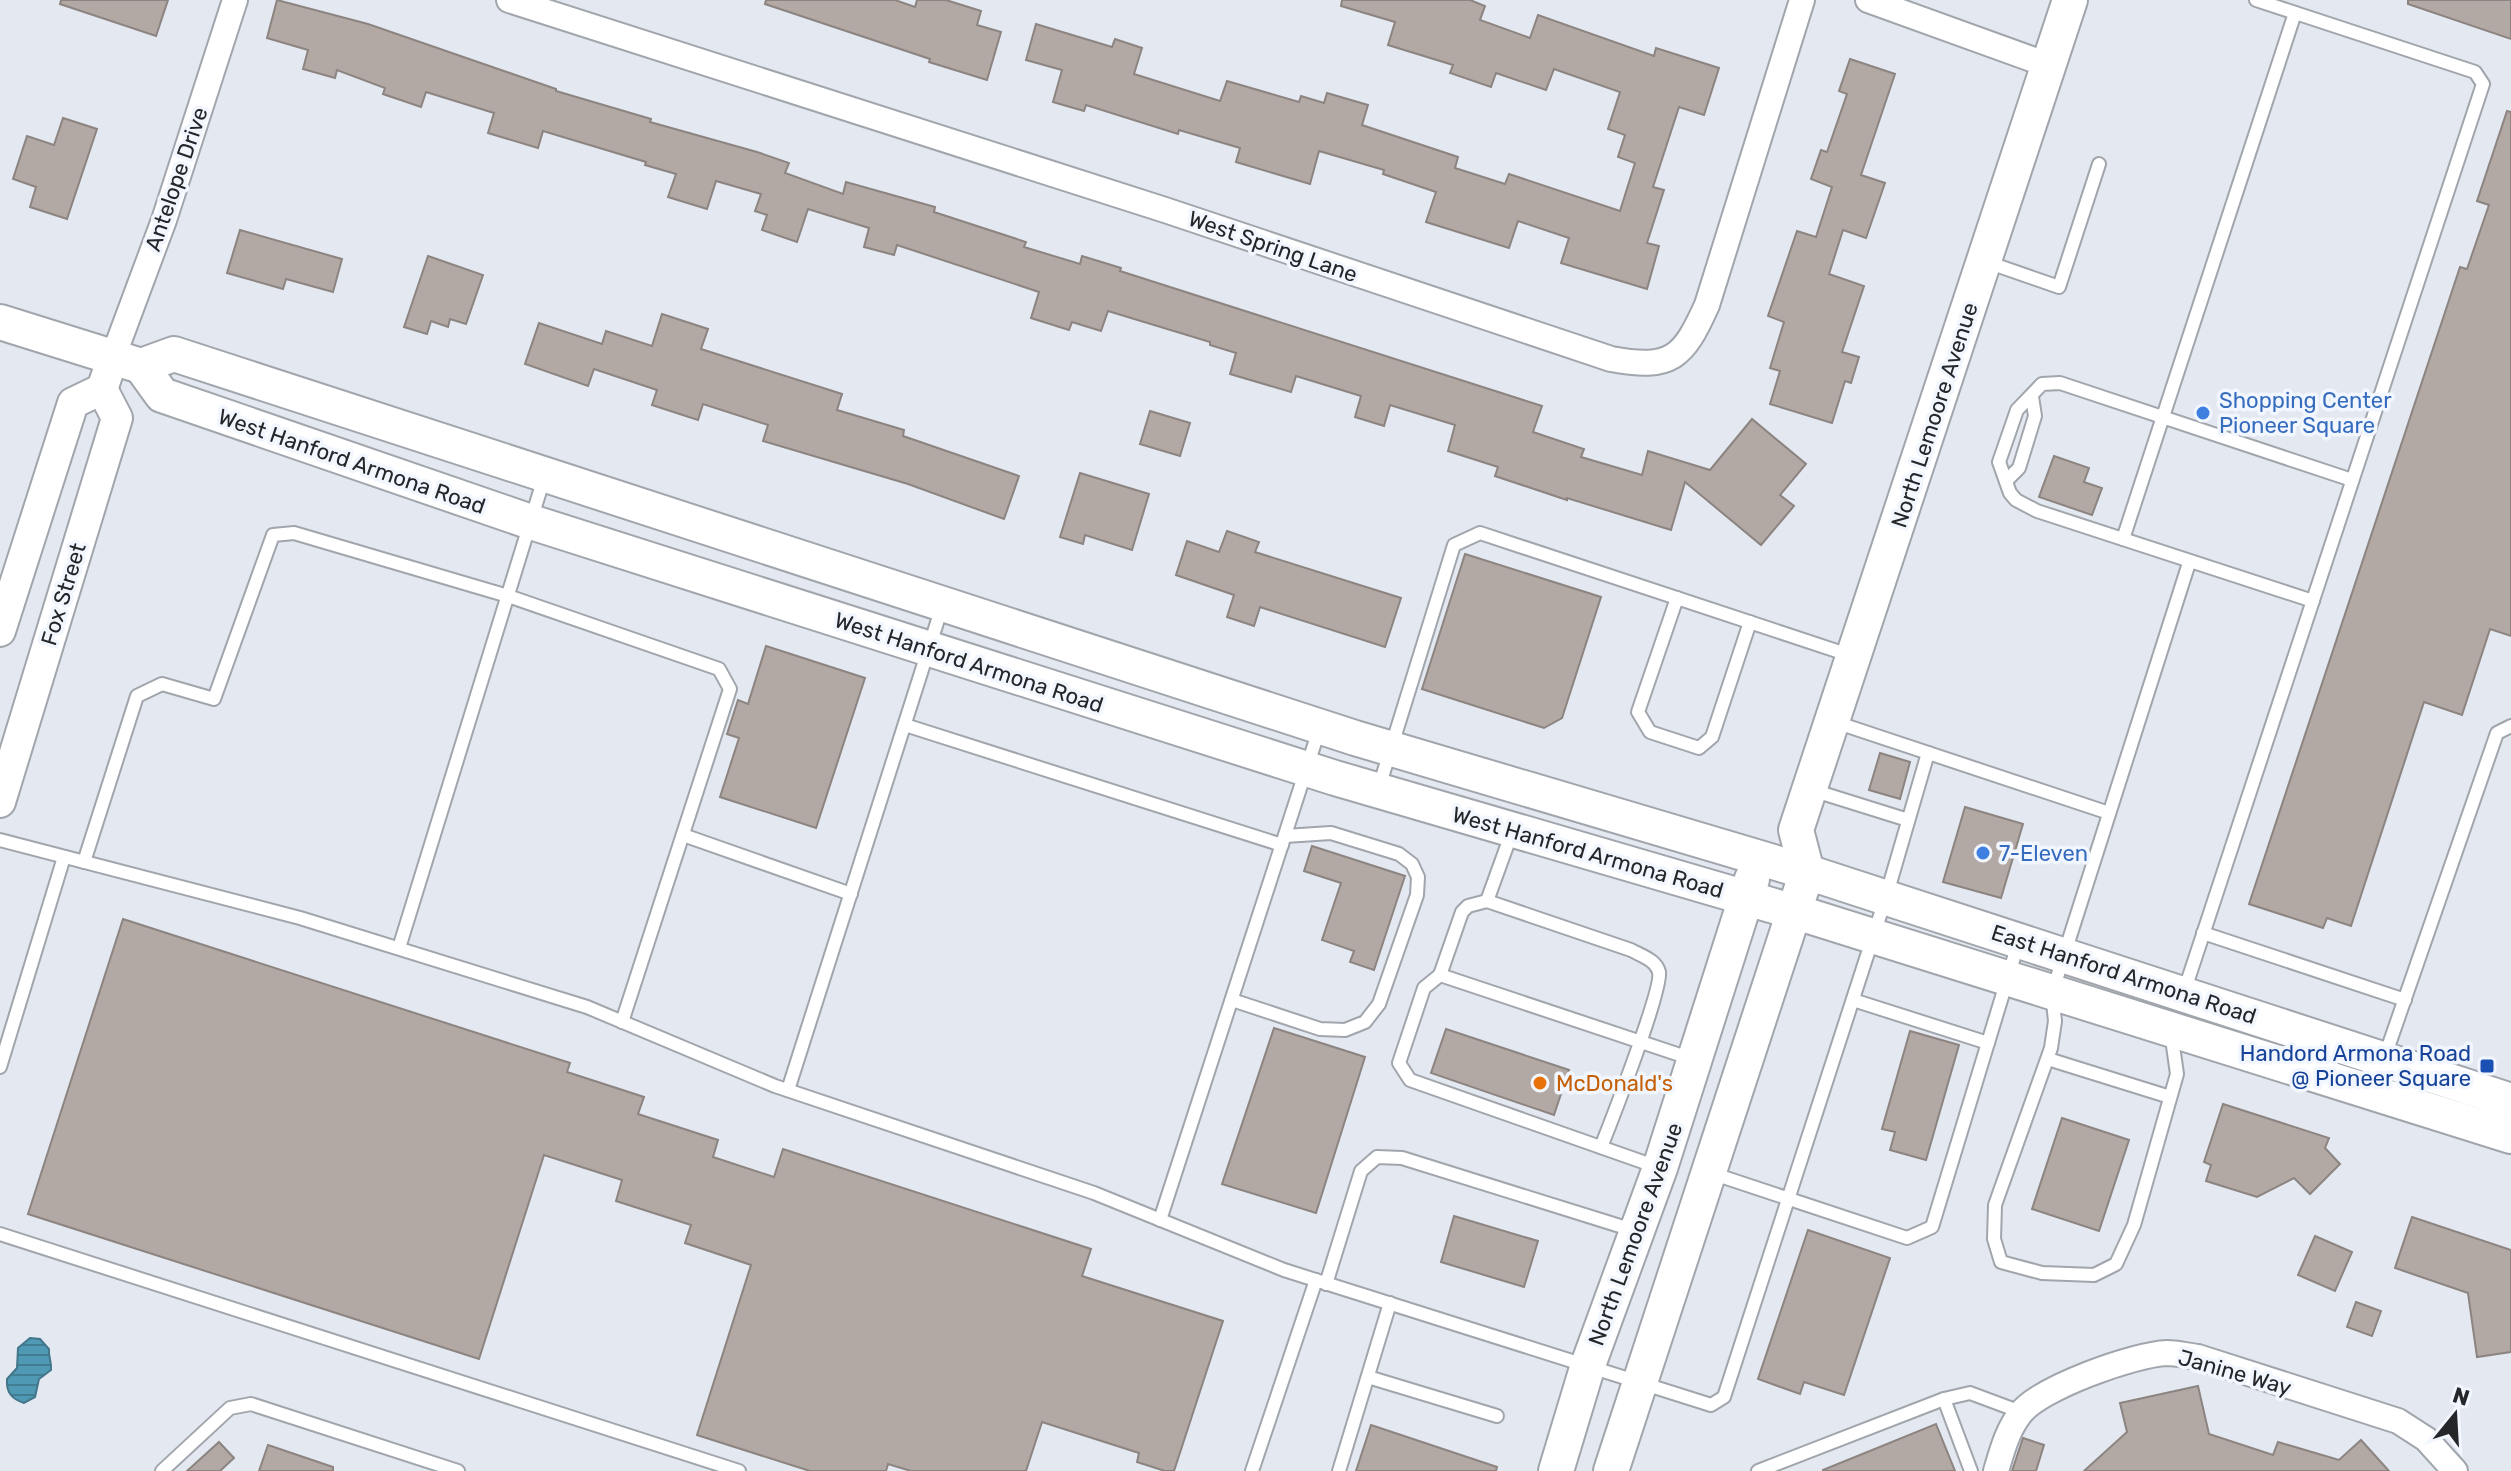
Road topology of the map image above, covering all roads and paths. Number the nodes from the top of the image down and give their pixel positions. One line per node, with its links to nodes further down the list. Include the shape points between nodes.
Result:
1 (235, 0): 12 (street, Antelope Drive)
2 (509, 0): 3 (street, West Spring Lane, via 1635,364 1682,351 1702,317)
3 (1802, 0)
4 (1868, 0): 8 (street)
5 (2070, 0): 8 (main road, North Lemoore Avenue)
6 (2256, 0): 7 (lane)
7 (2295, 13): 14 (lane); 16 (lane, via 2475,72 2483,84)
8 (2048, 65): 10 (main road, North Lemoore Avenue)
9 (2099, 164): 10 (lane, via 2059,287)
10 (1984, 261): 28 (main road, North Lemoore Avenue)
11 (0, 322): 12 (main road)
12 (119, 370): 15 (main road, West Hanford Armona Road, via 174,354); 18 (main road, West Hanford Armona Road, via 162,395); 26 (street, via 73,403); 39 (street, Fox Street, via 117,418)
13 (2032, 397): 14 (lane, via 2042,384 2060,383); 17 (lane, via 2035,416 2019,468); 17 (lane, via 2017,410 1999,462)
14 (2164, 418): 16 (lane); 19 (lane)
15 (545, 475): 18 (lane); 24 (main road, West Hanford Armona Road)
16 (2352, 480): 23 (lane)
17 (2006, 481): 19 (lane, via 2016,500 2037,511)
18 (531, 522): 21 (lane); 27 (main road, West Hanford Armona Road)
19 (2123, 539): 20 (lane)
20 (2189, 563): 23 (lane); 40 (lane)
21 (508, 596): 44 (lane, via 719,669 730,689); 49 (lane, via 294,533 273,535 214,699 162,684 137,696); 59 (lane)
22 (1677, 598): 25 (lane); 25 (lane, via 1638,712 1650,732 1699,748 1712,737); 33 (lane, via 1480,533 1454,545)
23 (2313, 601): 56 (lane)
24 (943, 604): 27 (lane); 31 (main road, West Hanford Armona Road)
25 (1750, 622): 28 (lane)
26 (0, 631)
27 (929, 649): 30 (lane); 35 (main road, West Hanford Armona Road)
28 (1854, 656): 29 (main road, North Lemoore Avenue)
29 (1832, 721): 34 (lane); 37 (main road, North Lemoore Avenue)
30 (905, 725): 46 (lane); 51 (lane)
31 (1320, 726): 33 (main road, West Hanford Armona Road); 35 (lane)
32 (2511, 726): 66 (lane, via 2497,733)
33 (1390, 748): 36 (main road, West Hanford Armona Road); 38 (lane)
34 (1928, 753): 40 (lane); 41 (lane)
35 (1306, 768): 38 (main road, West Hanford Armona Road); 46 (lane)
36 (1528, 788): 42 (main road); 47 (main road, West Hanford Armona Road)
37 (1809, 789): 41 (lane); 43 (main road, North Lemoore Avenue)
38 (1378, 790): 42 (main road, West Hanford Armona Road)
39 (0, 802)
40 (2109, 813): 60 (lane)
41 (1908, 820): 52 (lane)
42 (1513, 830): 53 (main road, West Hanford Armona Road); 54 (lane)
43 (1796, 830): 47 (main road); 50 (main road)
44 (683, 835): 51 (lane); 68 (lane)
45 (0, 840): 48 (lane)
46 (1283, 840): 64 (lane); 64 (lane, via 1331,833 1399,854 1418,877 1417,895 1379,1004 1365,1022 1345,1030 1320,1029)
47 (1748, 853): 50 (main road, East Hanford Armona Road); 53 (main road, North Lemoore Avenue)
48 (64, 857): 49 (lane); 73 (lane)
49 (84, 862): 59 (lane)
50 (1807, 872): 52 (main road, East Hanford Armona Road); 55 (main road)
51 (851, 894): 75 (lane)
52 (1886, 897): 57 (lane); 58 (main road, East Hanford Armona Road)
53 (1746, 899): 55 (main road, West Hanford Armona Road); 72 (main road, North Lemoore Avenue)
54 (1487, 901): 61 (lane, via 1462,912); 69 (lane, via 1651,960 1661,977)
55 (1805, 916): 57 (main road, East Hanford Armona Road); 81 (main road)
56 (2203, 933): 66 (lane); 67 (lane)
57 (1873, 937): 62 (main road, East Hanford Armona Road); 65 (lane)
58 (2019, 940): 60 (main road, East Hanford Armona Road); 62 (lane)
59 (399, 948): 68 (lane)
60 (2064, 955): 63 (lane); 67 (main road, East Hanford Armona Road)
61 (1440, 975): 69 (lane); 79 (lane, via 1424,988 1399,1063 1410,1080)
62 (2007, 979): 63 (main road, East Hanford Armona Road); 70 (lane)
63 (2052, 993): 67 (main road, East Hanford Armona Road); 71 (lane, via 2055,1021)
64 (1232, 1000): 83 (lane)
65 (1853, 1000): 70 (lane); 82 (lane)
66 (2405, 1000): 74 (lane)
67 (2177, 1012): 74 (main road, East Hanford Armona Road); 76 (lane, via 2177,1074)
68 (622, 1022): 75 (lane)
69 (1640, 1040): 72 (lane); 79 (lane)
70 (1988, 1043): 82 (lane, via 1932,1227 1907,1238)
71 (2048, 1059): 76 (lane); 76 (lane, via 1995,1205 1994,1239 2001,1262 2042,1273 2094,1275 2116,1264 2134,1225)
72 (1695, 1060): 80 (main road, North Lemoore Avenue)
73 (0, 1067)
74 (2379, 1076): 77 (main road, East Hanford Armona Road); 78 (main road, East Hanford Armona Road)
75 (788, 1090): 83 (lane)
76 (2170, 1097)
77 (2511, 1101)
78 (2511, 1136)
79 (1601, 1147): 80 (lane)
80 (1660, 1168): 84 (main road, North Lemoore Avenue)
81 (1708, 1172): 82 (lane); 86 (main road)
82 (1788, 1200): 91 (lane, via 1724,1397 1711,1405)
83 (1160, 1220): 87 (lane)
84 (1638, 1232): 86 (main road); 87 (lane, via 1402,1158 1377,1157 1361,1171); 89 (main road, North Lemoore Avenue)
85 (0, 1234): 97 (lane)
86 (1684, 1246): 91 (main road)
87 (1321, 1282): 88 (lane); 98 (lane)
88 (1390, 1303): 89 (lane); 90 (lane)
89 (1588, 1365): 91 (lane); 100 (main road, North Lemoore Avenue)
90 (1368, 1377): 94 (lane); 99 (lane)
91 (1639, 1381): 101 (main road)
92 (1944, 1399): 93 (lane, via 1970,1393); 102 (lane); 103 (lane)
93 (2021, 1412): 104 (street); 105 (street, Janine Way, via 2072,1381 2169,1353 2198,1357 2398,1421 2426,1439)
94 (1497, 1416)
95 (162, 1471): 96 (lane, via 230,1408 251,1404)
96 (458, 1471)
97 (739, 1471)
98 (1252, 1471)
99 (1339, 1471)
100 (1556, 1471)
101 (1611, 1471)
102 (1758, 1471)
103 (1971, 1471)
104 (1996, 1471)
105 (2455, 1471)

